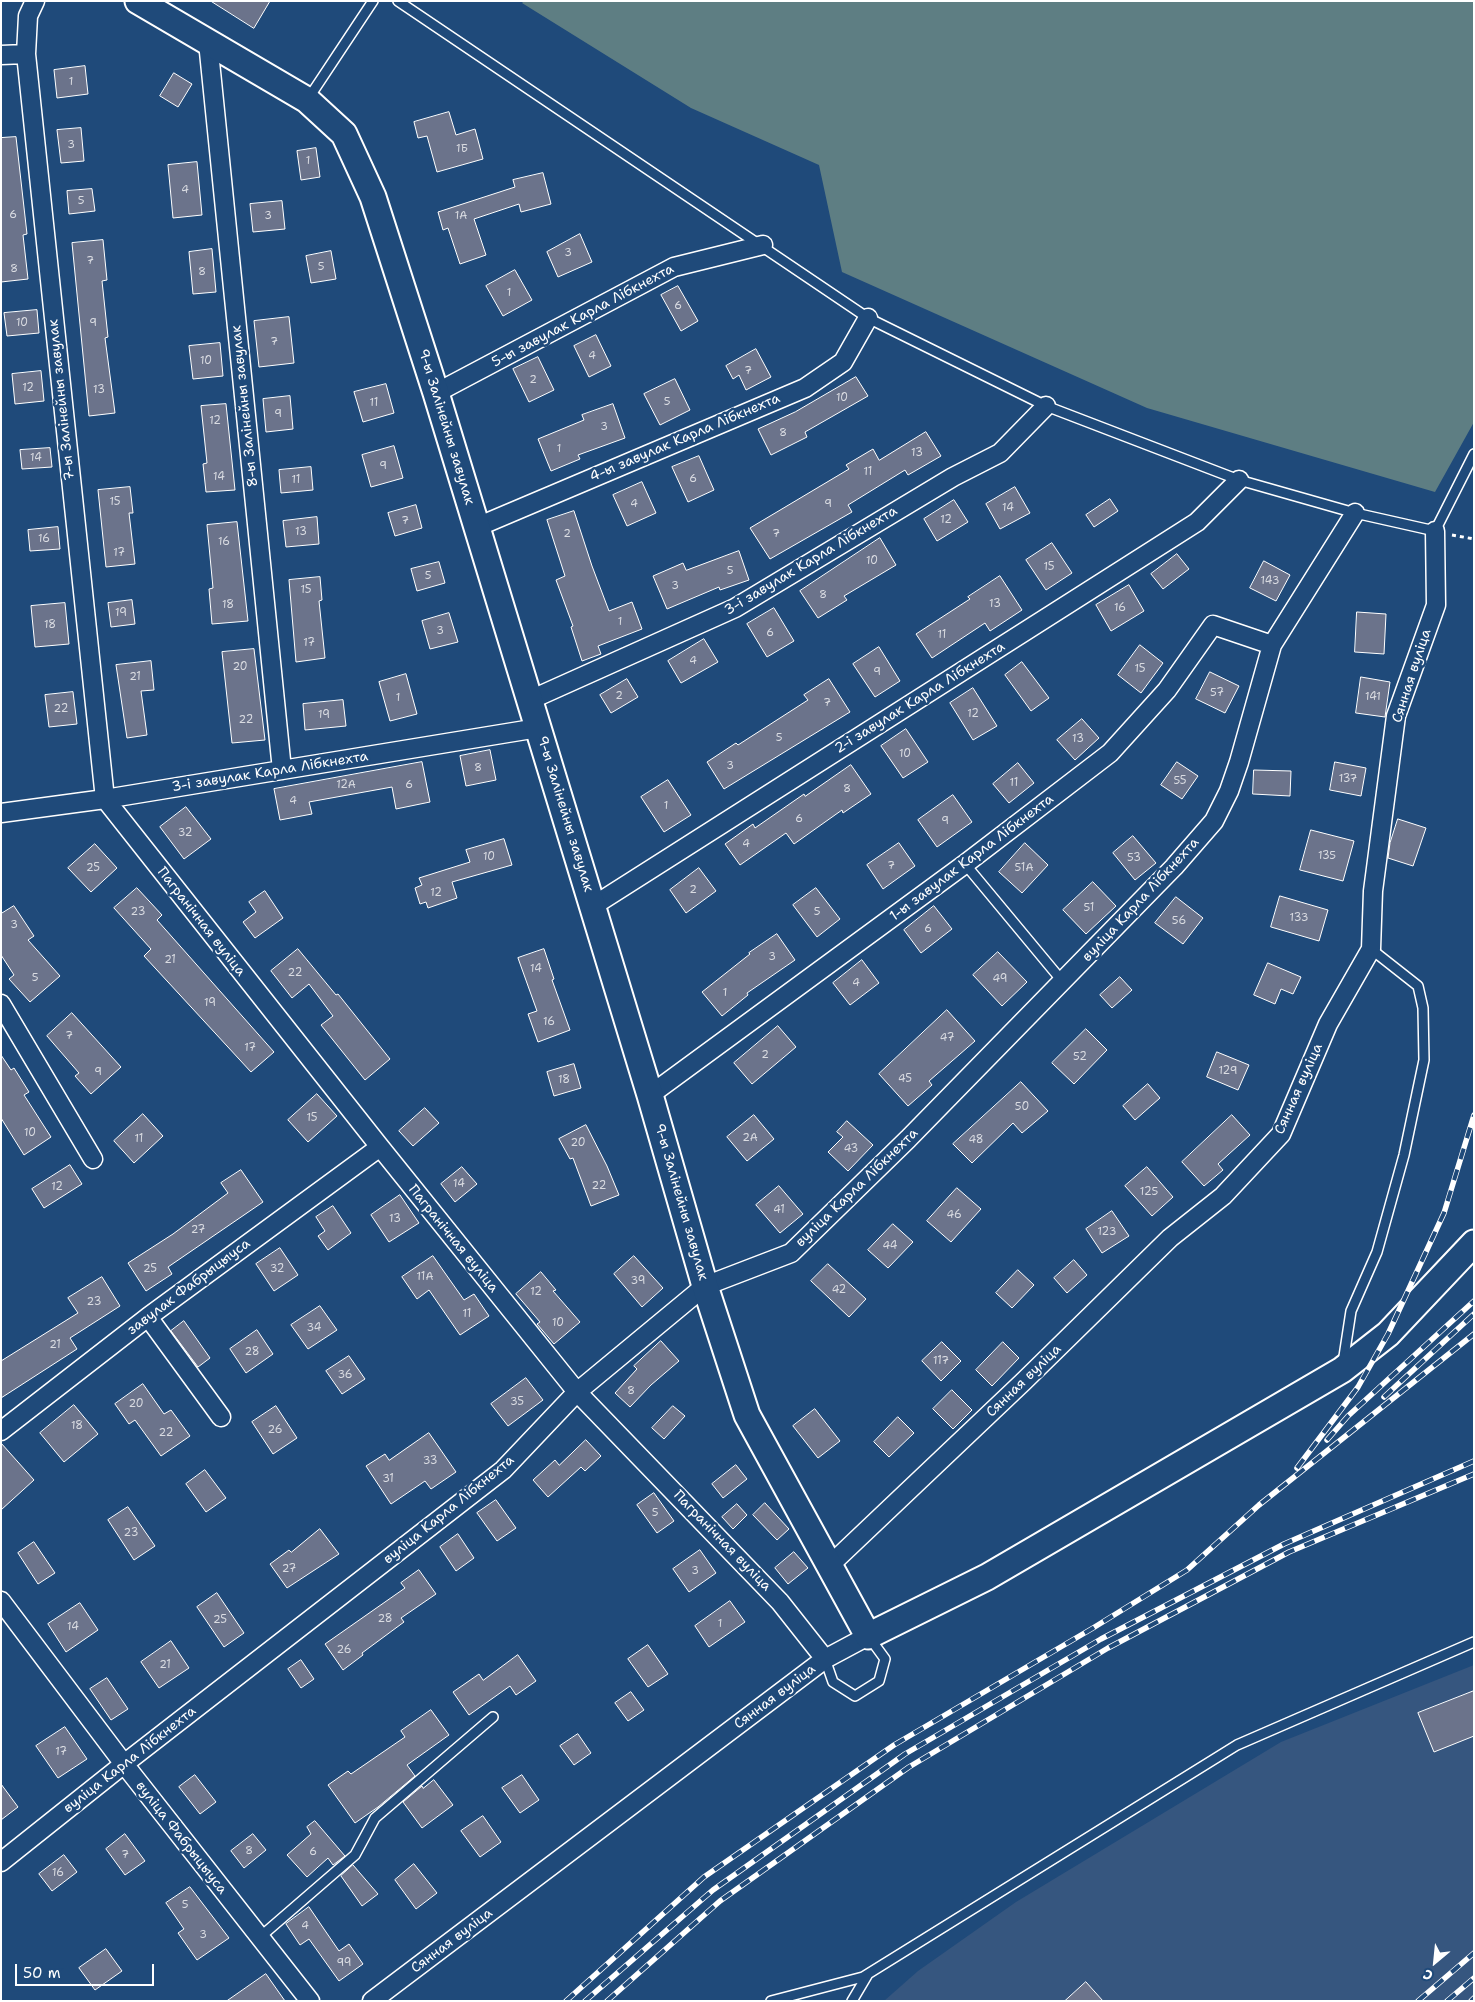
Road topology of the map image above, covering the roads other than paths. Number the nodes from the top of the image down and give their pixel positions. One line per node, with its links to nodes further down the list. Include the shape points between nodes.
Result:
1 (35, 1): 6 (street, 7-ы Залінейны завулак, via 28,16)
2 (138, 1): 5 (street, 9-ы Залінейны завулак)
3 (373, 1): 8 (lane)
4 (398, 1): 9 (lane)
5 (208, 42): 8 (street, 9-ы Залінейны завулак); 21 (street, 8-ы Залінейны завулак)
6 (26, 54): 7 (street); 22 (street, 7-ы Залінейны завулак)
7 (1, 55)
8 (307, 100): 11 (street, 9-ы Залінейны завулак, via 344,134 373,197)
9 (763, 246): 10 (lane); 11 (street, 5-ы завулак Карла Лібкнехта, via 674,267)
10 (868, 318): 12 (lane); 16 (street, 4-ы завулак Карла Лібкнехта, via 843,362 805,388)
11 (436, 393): 16 (street, 9-ы Залінейны завулак)
12 (1046, 406): 14 (lane); 19 (street, 3-і завулак Карла Лібкнехта, via 1000,453 953,477 735,608)
13 (1474, 454): 17 (lane)
14 (1239, 480): 15 (lane); 25 (street, 2-і завулак Карла Лібкнехта, via 1197,522)
15 (1355, 513): 17 (lane); 18 (street, вуліца Карла Лібкнехта)
16 (477, 526): 19 (street, 9-ы Залінейны завулак)
17 (1435, 531): 26 (street, Сянная вуліца, via 1436,605 1396,716 1373,891)
18 (1272, 645): 24 (street, 1-ы завулак Карла Лібкнехта, via 1213,625 1167,690 1110,753); 27 (street, вуліца Карла Лібкнехта, via 1239,762 1214,821)
19 (530, 700): 20 (street, 9-ы Залінейны завулак)
20 (538, 728): 21 (street, 3-і завулак Карла Лібкнехта); 25 (street, 9-ы Залінейны завулак)
21 (282, 770): 22 (street, 3-і завулак Карла Лібкнехта)
22 (105, 799): 23 (street, 3-і завулак Карла Лібкнехта); 30 (street, Пагранічная вуліца)
23 (1, 814)
24 (965, 864): 27 (lane); 29 (street, 1-ы завулак Карла Лібкнехта)
25 (593, 906): 29 (street, 9-ы Залінейны завулак)
26 (1371, 949): 35 (lane, via 1418,986 1423,1008 1424,1060 1404,1155 1377,1252 1351,1311); 39 (street, Сянная вуліца, via 1328,1024 1281,1134 1223,1196 1170,1238)
27 (1063, 982): 33 (street, вуліца Карла Лібкнехта, via 790,1253)
28 (1, 1004): 31 (street)
29 (650, 1095): 33 (street, 9-ы Залінейны завулак)
30 (380, 1147): 34 (street, завулак Фабрыцыуса); 36 (street, Пагранічная вуліца)
31 (93, 1159)
32 (1474, 1243): 35 (street, Сянная вуліца, via 1388,1334)
33 (705, 1286): 36 (street, вуліца Карла Лібкнехта); 39 (street, 9-ы Залінейны завулак, via 747,1415)
34 (148, 1317): 37 (street); 38 (street, завулак Фабрыцыуса)
35 (1342, 1370): 41 (street, Сянная вуліца, via 987,1577)
36 (577, 1392): 43 (street, Пагранічная вуліца, via 780,1602); 45 (street, вуліца Карла Лібкнехта, via 503,1470)
37 (221, 1417)
38 (1, 1431)
39 (829, 1566): 41 (street, 9-ы Залінейны завулак)
40 (1, 1601): 45 (street, вуліца Фабрыцыуса)
41 (868, 1636): 43 (street, Сянная вуліца); 43 (lane, via 885,1659 879,1681 856,1696 833,1682)
42 (1474, 1642): 48 (lane, via 1237,1744)
43 (825, 1659): 50 (street, Сянная вуліца)
44 (493, 1717): 47 (lane, via 376,1818 355,1855)
45 (124, 1764): 46 (street, вуліца Карла Лібкнехта); 47 (street, вуліца Фабрыцыуса)
46 (1, 1862)
47 (259, 1938): 49 (street, вуліца Фабрыцыуса)
48 (868, 1973): 51 (lane); 52 (lane)
49 (310, 2001)
50 (372, 2001)
51 (772, 2001)
52 (852, 2001)

